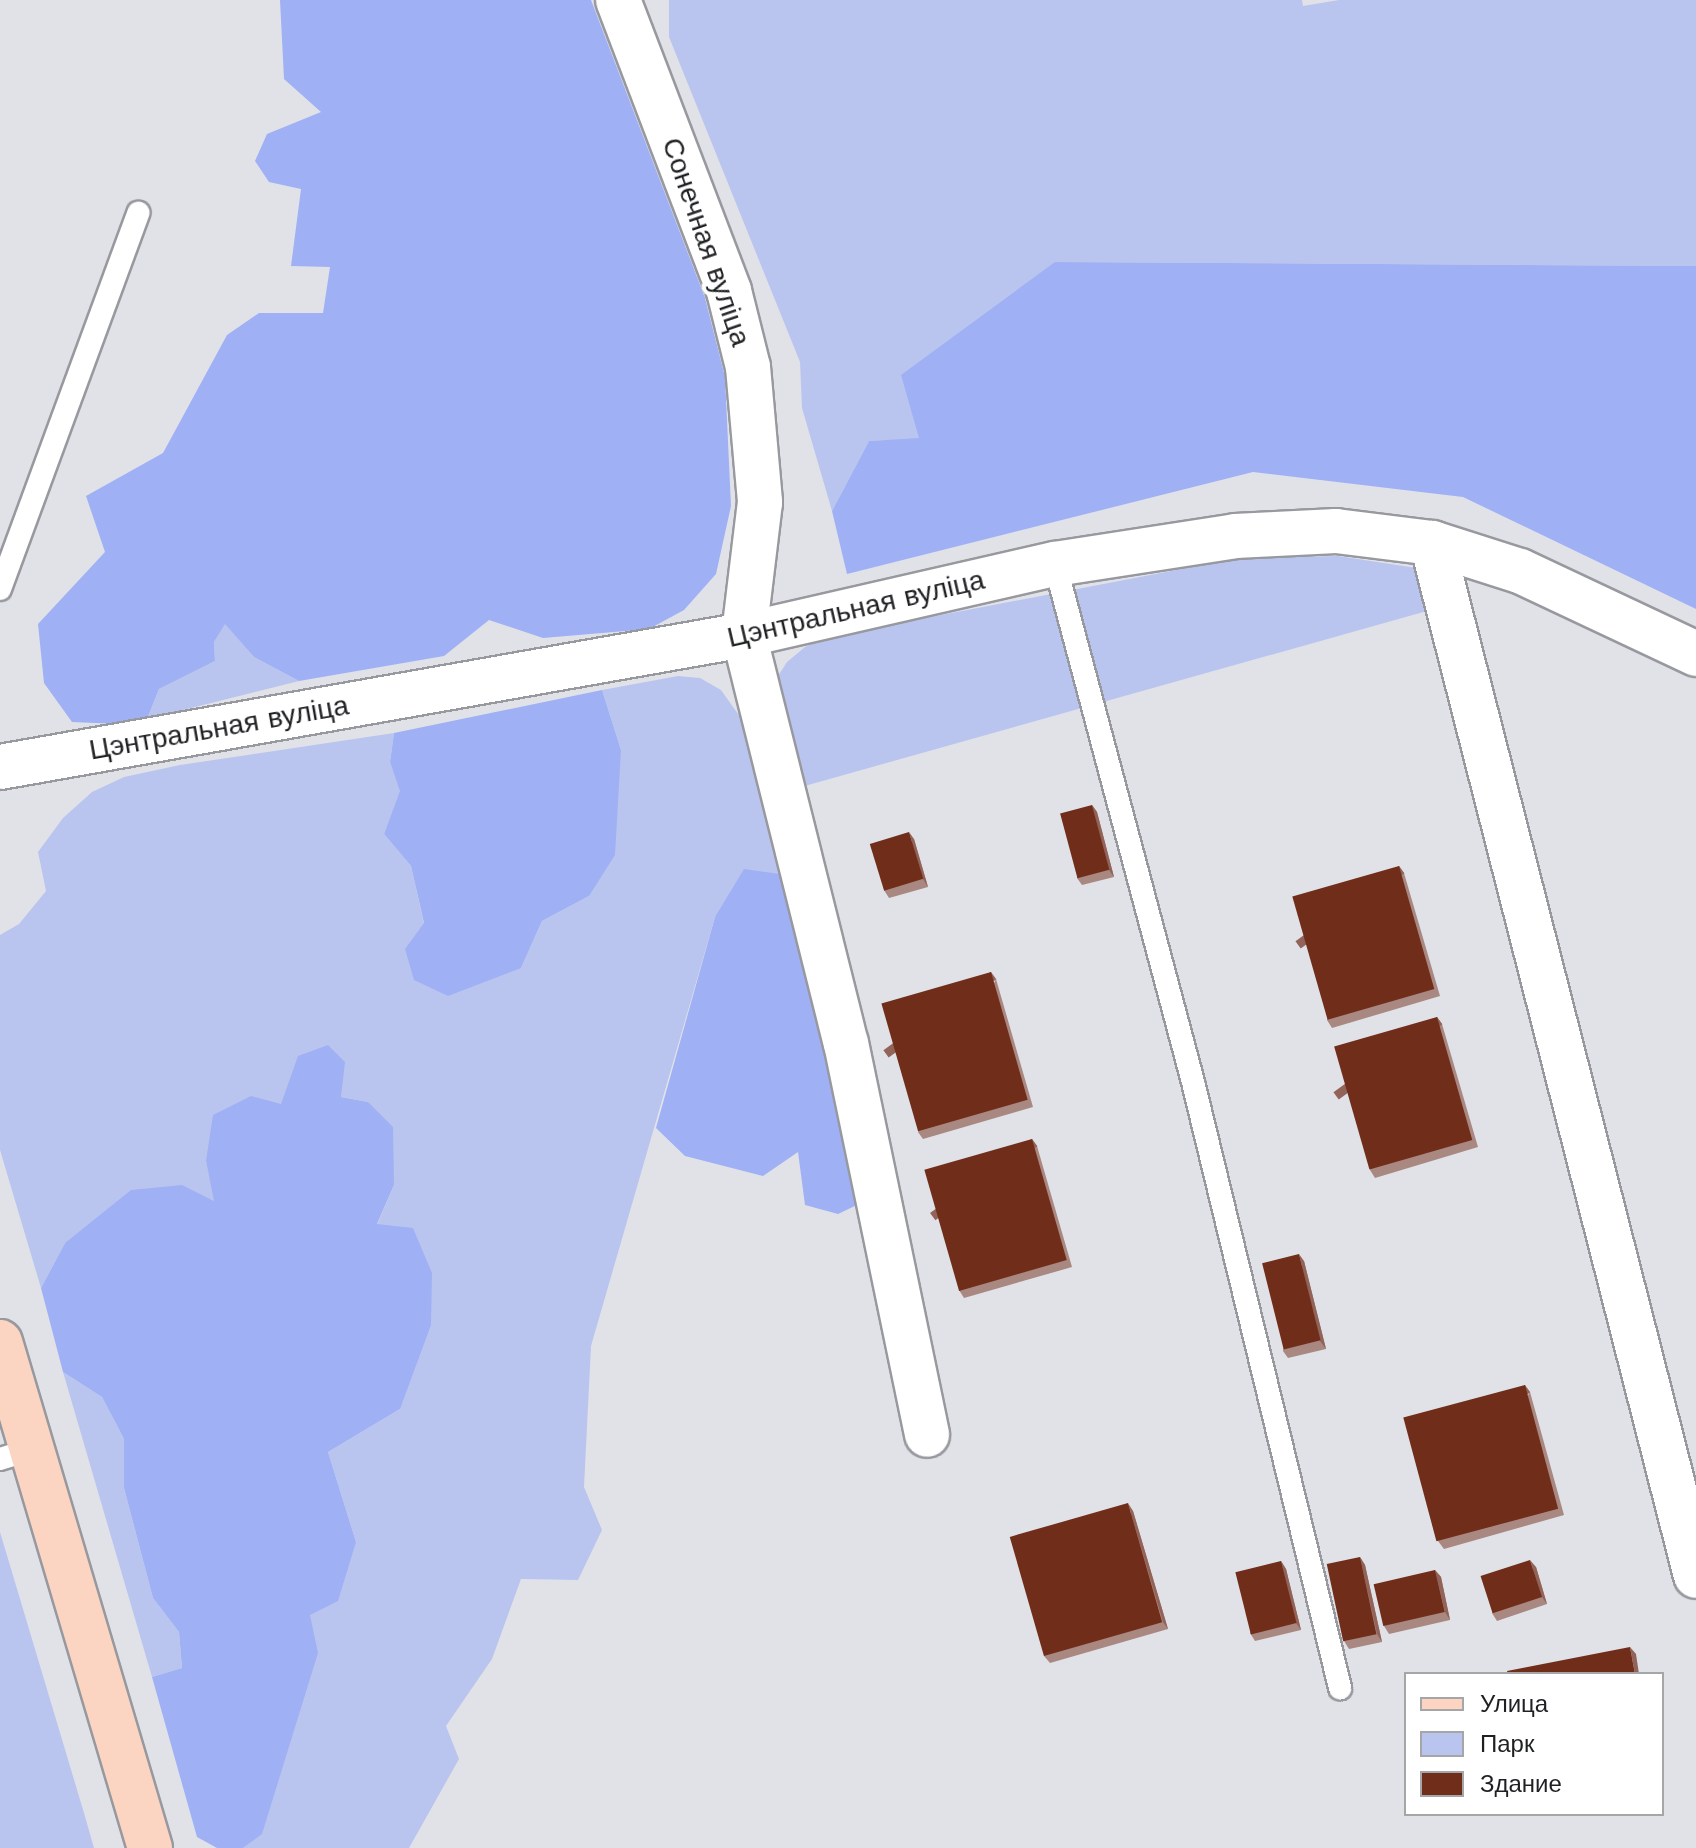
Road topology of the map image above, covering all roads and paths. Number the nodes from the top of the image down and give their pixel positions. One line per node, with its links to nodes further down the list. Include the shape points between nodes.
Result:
1 (618, 0): 6 (street, Сонечная вуліца, via 729,291 748,367 760,502)
2 (138, 213): 5 (lane)
3 (1432, 543): 4 (street, Цэнтральная вуліца, via 1322,531 1235,536); 7 (street, Цэнтральная вуліца, via 1520,571); 12 (street)
4 (1055, 564): 6 (street, Цэнтральная вуліца); 13 (lane, via 1193,1082)
5 (0, 589)
6 (744, 635): 8 (street, Цэнтральная вуліца); 10 (street, via 846,1043)
7 (1696, 654)
8 (2, 756)
9 (0, 1342): 11 (main road)
10 (927, 1435)
11 (16, 1454): 14 (main road)
12 (1696, 1576)
13 (1340, 1688)
14 (150, 1848)

